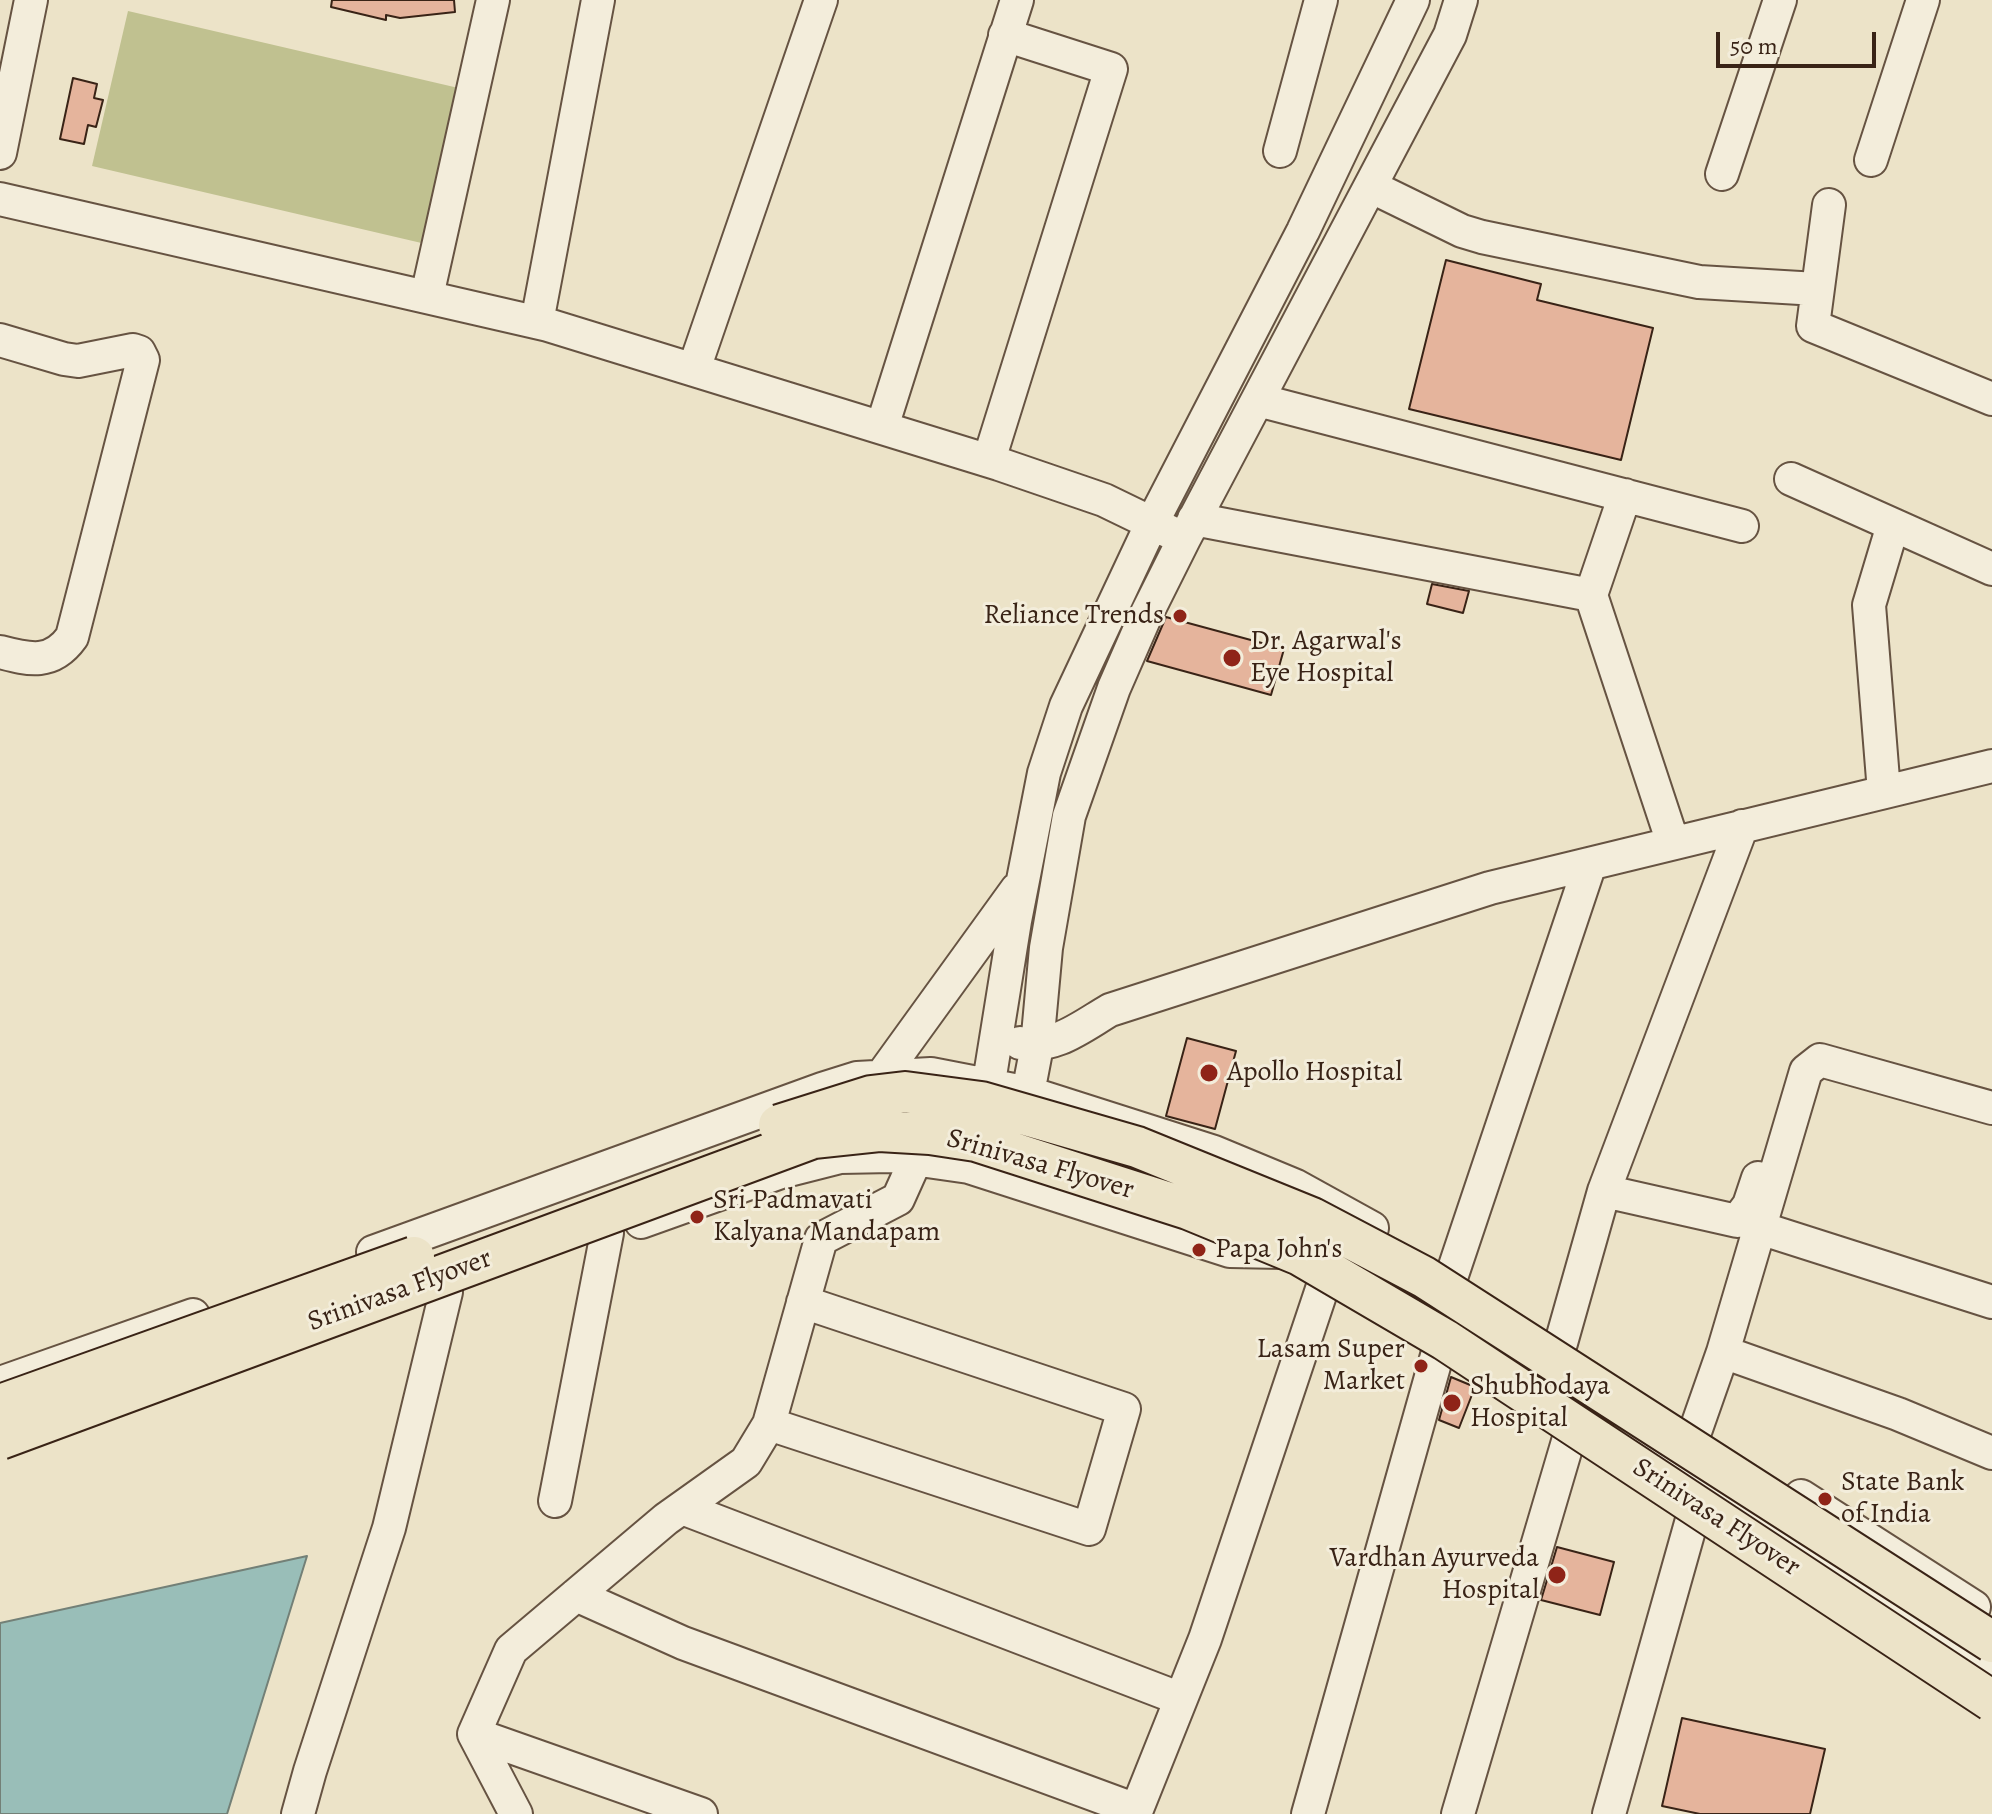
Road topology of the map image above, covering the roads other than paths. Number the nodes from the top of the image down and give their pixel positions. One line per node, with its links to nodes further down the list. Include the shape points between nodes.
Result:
1 (31, 0): 13 (street)
2 (493, 0): 20 (street)
3 (598, 0): 21 (street)
4 (821, 0): 23 (street)
5 (1017, 0): 11 (street)
6 (1321, 0): 12 (street)
7 (1413, 0): 30 (street, via 1303,231)
8 (1461, 0): 16 (street, via 1450,35)
9 (1780, 0): 15 (street)
10 (1923, 0): 14 (street)
11 (1005, 35): 26 (street); 27 (street, via 1111,69)
12 (1280, 151)
13 (0, 153)
14 (1871, 160)
15 (1722, 174)
16 (1372, 187): 19 (street, via 1482,237 1699,282); 25 (street)
17 (0, 199): 20 (street)
18 (1829, 205): 19 (street)
19 (1817, 289): 24 (street, via 1813,326)
20 (427, 296): 21 (street)
21 (537, 322): 23 (street)
22 (0, 340): 36 (street, via 78,361 133,350 143,360 72,637 46,659)
23 (694, 369): 26 (street)
24 (1992, 399)
25 (1258, 400): 29 (street); 33 (street)
26 (882, 427): 27 (street)
27 (989, 460): 30 (street, via 1104,500)
28 (1791, 479): 31 (street)
29 (1625, 495): 32 (street); 35 (street)
30 (1152, 523): 33 (street); 42 (street, via 1066,706 1044,773)
31 (1893, 525): 34 (street); 38 (street, via 1869,605)
32 (1742, 526)
33 (1189, 529): 35 (street); 44 (street, via 1114,688 1069,816 1046,948)
34 (1992, 569)
35 (1591, 595): 40 (street)
36 (3, 663)
37 (1992, 766): 38 (street)
38 (1884, 792): 39 (street)
39 (1742, 826): 40 (street); 53 (street)
40 (1673, 843): 41 (street)
41 (1590, 864): 44 (street, via 1490,888 1110,1010); 57 (street)
42 (1023, 881): 43 (street); 46 (street)
43 (997, 1039): 44 (street); 47 (street)
44 (1037, 1046): 48 (street)
45 (1797, 1052): 53 (street, via 1749,1205 1737,1221)
46 (881, 1077): 47 (street, via 931,1074); 64 (street, via 822,1089)
47 (989, 1085): 48 (street); 51 (street)
48 (1029, 1093): 52 (street); 57 (street, via 1214,1152 1296,1186)
49 (1992, 1108): 54 (street, via 1820,1060 1806,1071)
50 (916, 1159): 51 (street); 55 (street, via 840,1157 781,1172); 59 (street, via 898,1199 821,1239)
51 (973, 1168): 52 (street)
52 (1008, 1179): 56 (street, via 1230,1251)
53 (1604, 1191): 62 (street)
54 (1760, 1228): 60 (street); 63 (street)
55 (607, 1233): 58 (street); 73 (street)
56 (1334, 1253): 61 (street); 79 (street)
57 (1452, 1275): 62 (street)
58 (446, 1292): 71 (street); 83 (street, via 389,1528)
59 (803, 1302): 67 (street); 67 (street, via 1124,1409 1089,1529)
60 (1992, 1302)
61 (1447, 1320): 65 (street); 86 (street)
62 (1561, 1343): 68 (street)
63 (1723, 1352): 68 (street); 70 (street)
64 (0, 1383)
65 (1579, 1404): 72 (street); 87 (street)
66 (0, 1405): 77 (main road, Srinivasa Flyover, bridge, via 801,1117 871,1096 905,1092 954,1097 1137,1147 1363,1242)
67 (769, 1424): 74 (street, via 746,1462)
68 (1696, 1429): 76 (street)
69 (0, 1439): 80 (main road, Srinivasa Flyover, bridge, via 813,1138 879,1131 930,1134 976,1141 1188,1209 1300,1255 1445,1340)
70 (1992, 1453)
71 (0, 1459)
72 (1702, 1484): 78 (street); 88 (street)
73 (555, 1501)
74 (682, 1508): 75 (street); 79 (street)
75 (576, 1595): 81 (street, via 511,1650); 82 (street, via 683,1643)
76 (1992, 1619)
77 (1992, 1642)
78 (1992, 1670)
79 (1181, 1699): 82 (street)
80 (1992, 1701)
81 (474, 1734): 84 (street); 85 (street)
82 (1136, 1812)
83 (298, 1814)
84 (516, 1814)
85 (701, 1814)
86 (1308, 1814)
87 (1458, 1814)
88 (1609, 1814)

